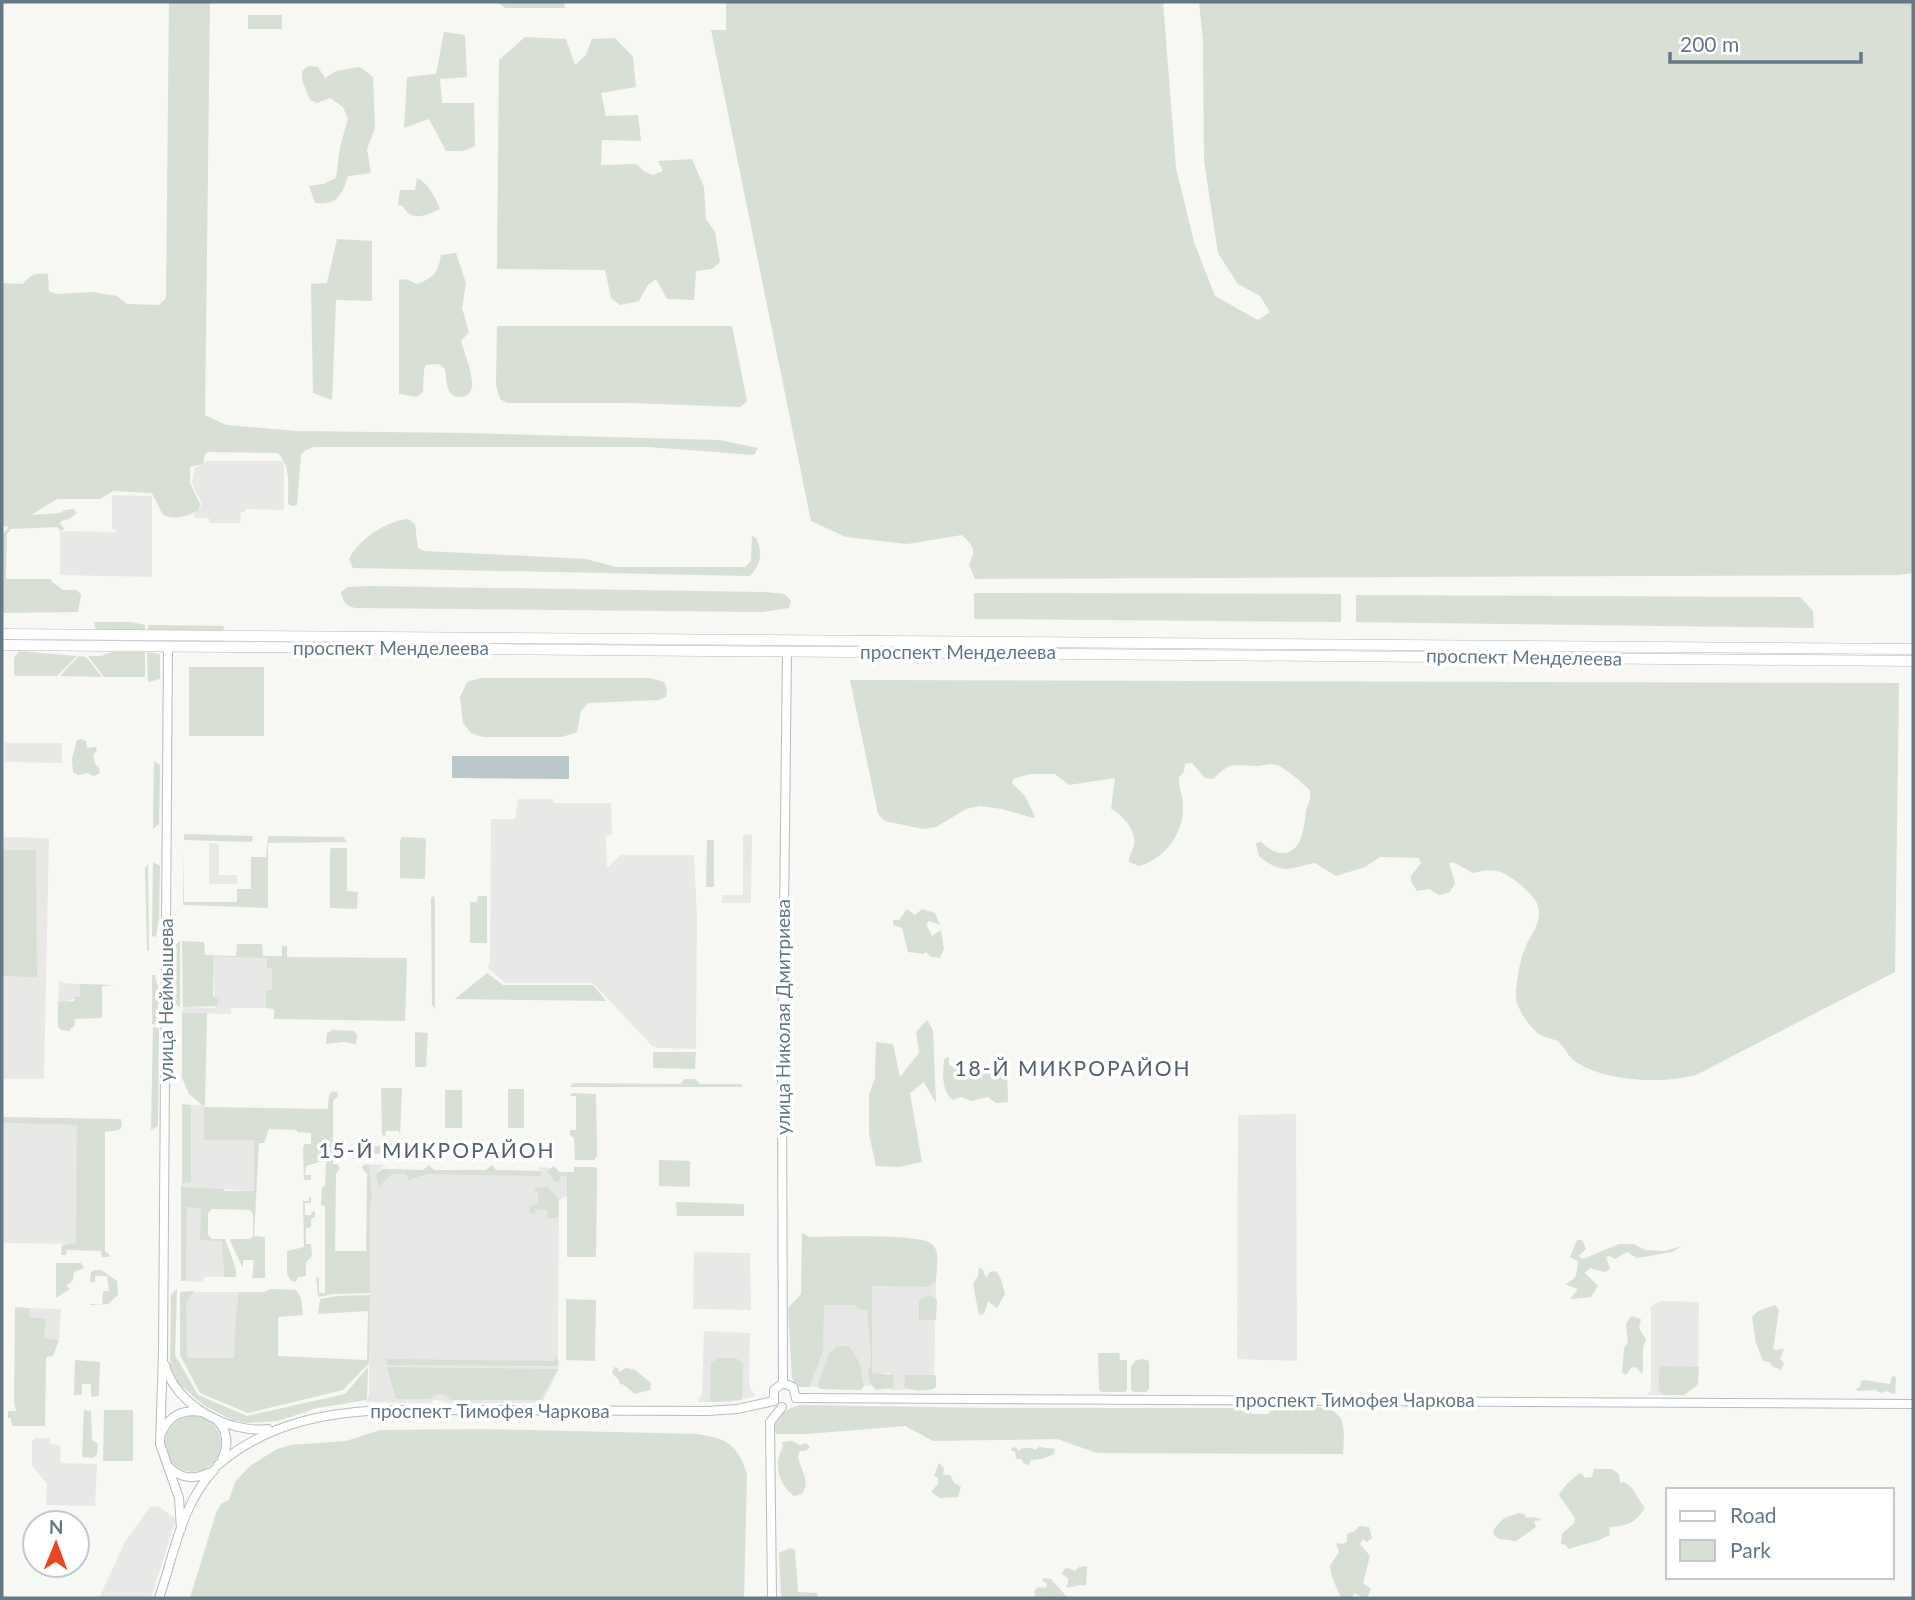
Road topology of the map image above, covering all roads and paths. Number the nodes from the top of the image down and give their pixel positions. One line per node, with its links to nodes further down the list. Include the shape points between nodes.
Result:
1 (2, 634): 3 (main road, проспект Менделеева)
2 (278, 635): 3 (main road, проспект Менделеева); 4 (main road, проспект Менделеева); 6 (main road)
3 (168, 640): 5 (main road, проспект Менделеева); 6 (main road, проспект Менделеева); 13 (main road, улица Неймышева)
4 (1343, 644): 7 (main road, проспект Менделеева); 10 (main road)
5 (2, 645)
6 (278, 647): 9 (main road, проспект Менделеева)
7 (1878, 649): 8 (main road, проспект Менделеева); 11 (main road)
8 (1913, 649)
9 (787, 651): 10 (main road, проспект Менделеева); 14 (main road, улица Николая Дмитриева)
10 (1343, 656): 11 (main road, проспект Менделеева)
11 (1878, 660): 12 (main road, проспект Менделеева)
12 (1913, 661)
13 (163, 1353): 18 (main road, via 172,1383); 20 (main road, улица Неймышева)
14 (783, 1383): 15 (main road, via 793,1387); 16 (main road, via 774,1390)
15 (796, 1398): 16 (main road, via 791,1405); 17 (main road, проспект Тимофея Чаркова)
16 (778, 1404): 19 (main road, проспект Тимофея Чаркова, via 707,1411 371,1410 326,1415); 25 (main road, via 770,1422)
17 (1913, 1404)
18 (209, 1415): 19 (main road, via 246,1429); 20 (main road, via 189,1411 174,1416 165,1424); 22 (main road, via 224,1430 227,1443)
19 (282, 1427): 22 (main road, проспект Тимофея Чаркова, via 248,1442)
20 (160, 1440): 21 (main road)
21 (165, 1462): 22 (main road, via 184,1477 199,1477); 23 (main road, via 179,1498)
22 (216, 1467): 23 (main road, via 197,1490)
23 (181, 1529): 24 (main road)
24 (159, 1598)
25 (772, 1598)

